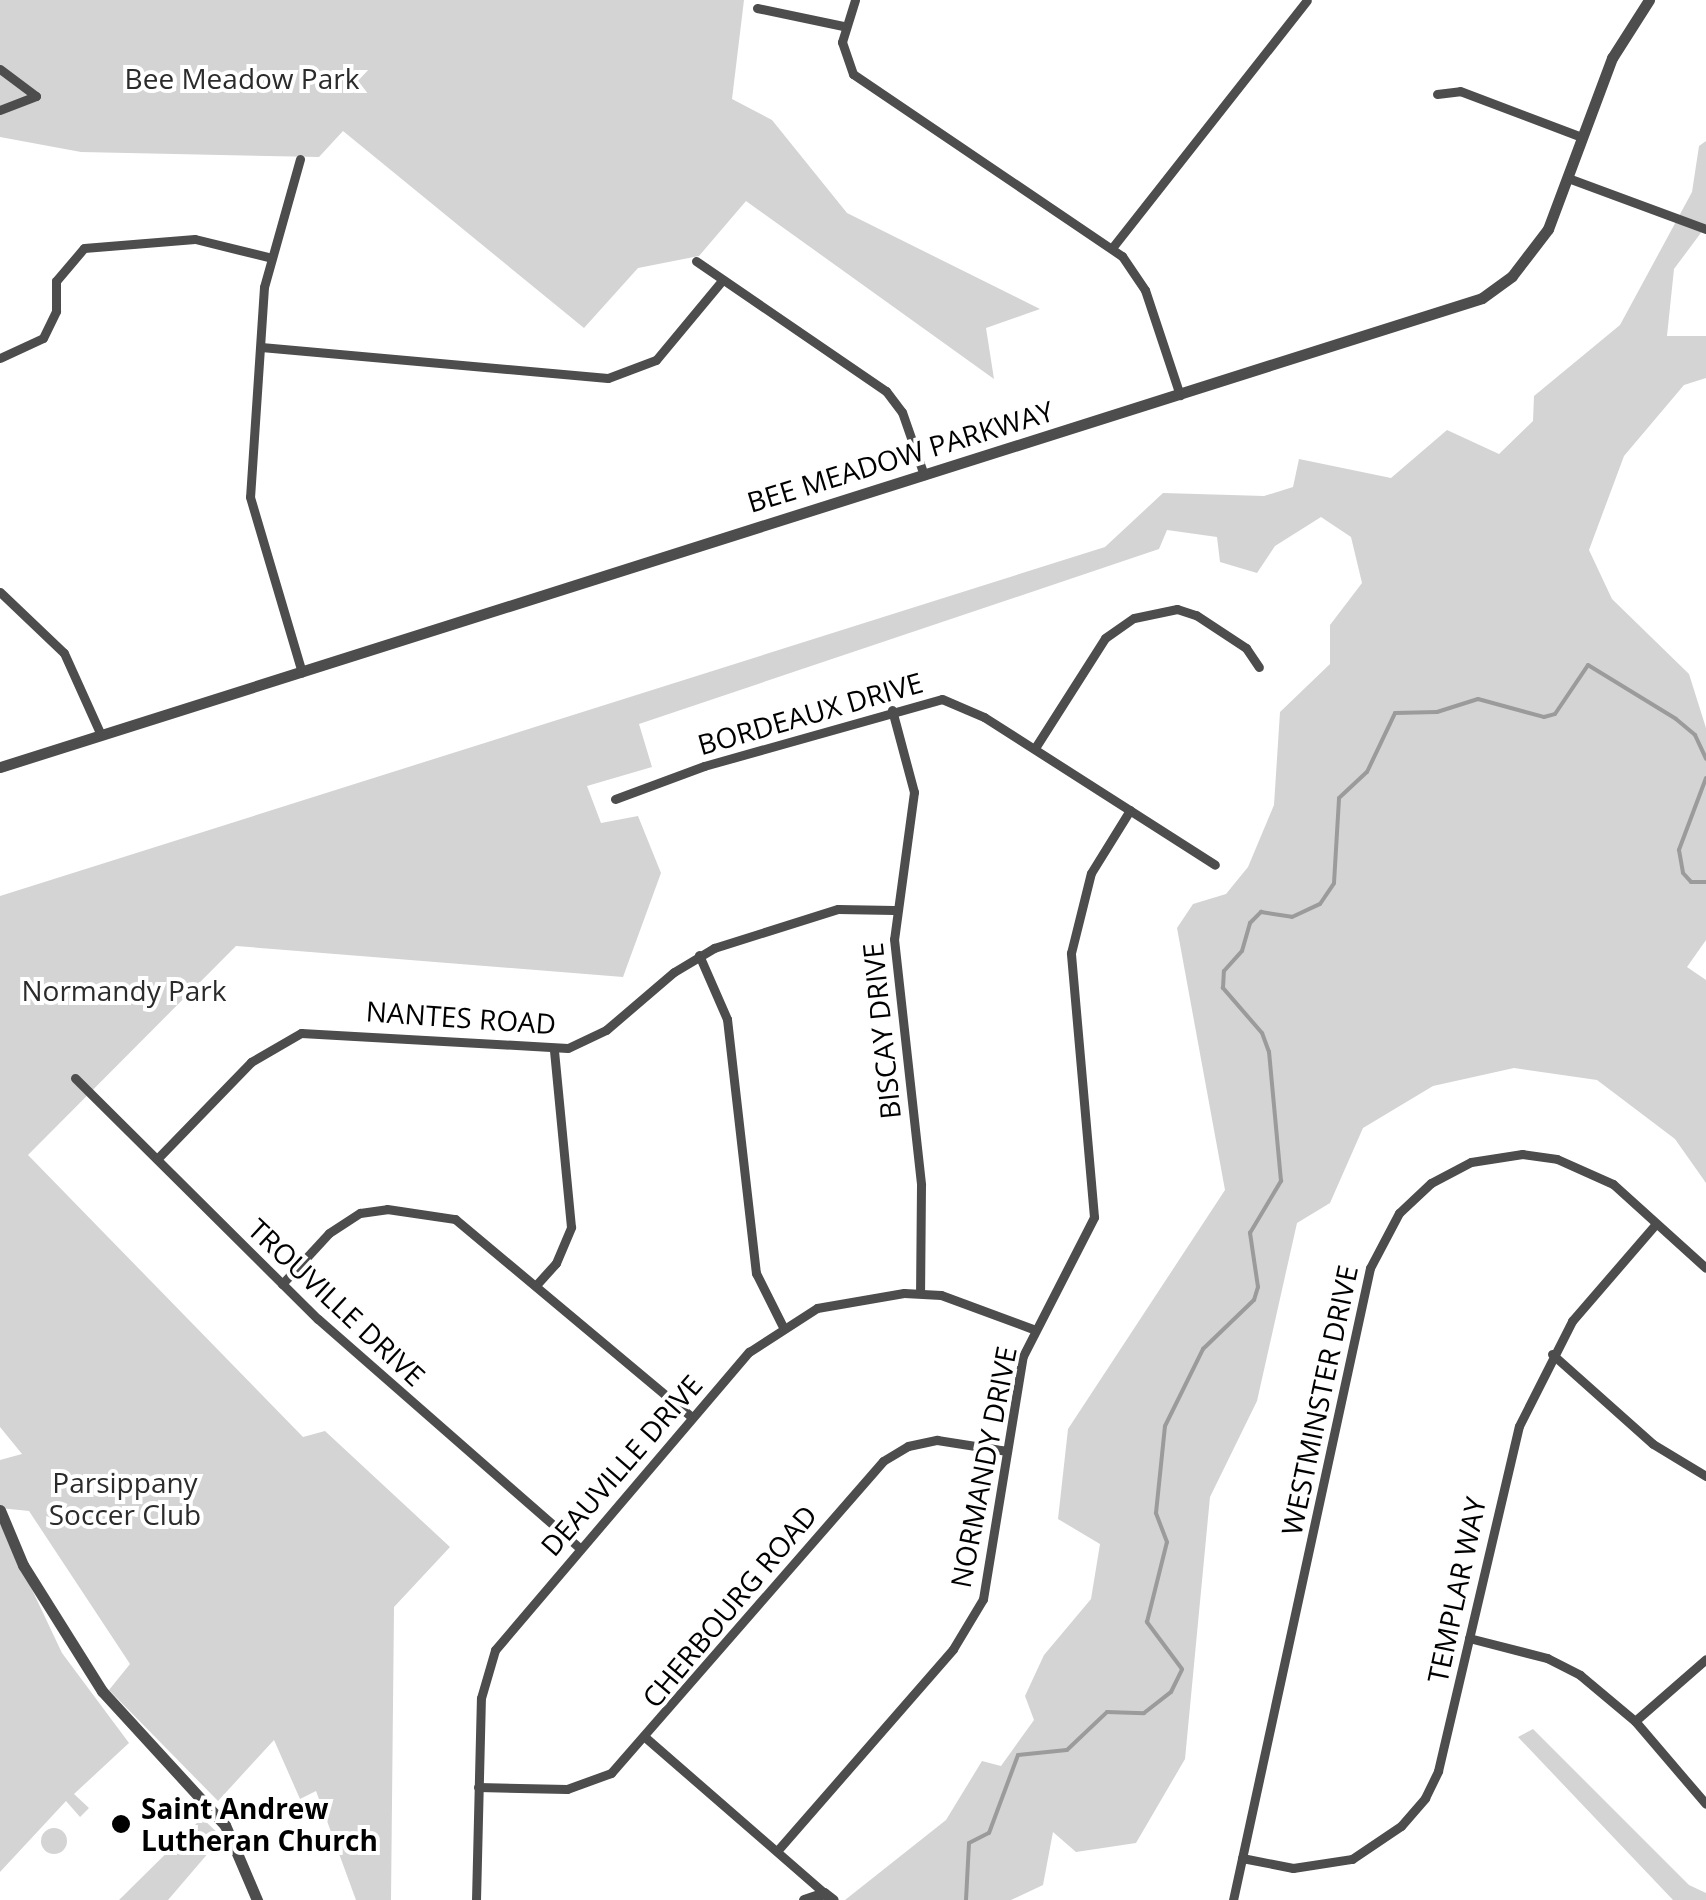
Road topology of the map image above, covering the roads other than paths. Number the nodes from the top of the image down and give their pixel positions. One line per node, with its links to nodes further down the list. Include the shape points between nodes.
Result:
1 (854, 0): 5 (street)
2 (1308, 0): 13 (street)
3 (1649, 0): 9 (street, BEE MEADOW PARKWAY, via 1612,58)
4 (757, 8): 5 (street)
5 (843, 26): 13 (street, via 847,64 866,87)
6 (0, 69): 8 (street, via 36,96)
7 (1437, 94): 9 (street, via 1460,91)
8 (0, 110)
9 (1582, 137): 11 (street, BEE MEADOW PARKWAY)
10 (300, 158): 14 (street)
11 (1568, 178): 12 (street); 19 (street, BEE MEADOW PARKWAY, via 1540,242 1482,298)
12 (1706, 229)
13 (1112, 248): 19 (street, via 1145,290)
14 (272, 258): 17 (street); 18 (street, via 177,238 84,248 56,281 54,321 43,338)
15 (696, 262): 16 (street)
16 (720, 283): 17 (street, via 656,360 608,378); 20 (street, via 886,391 902,412)
17 (261, 347): 23 (street, via 250,497)
18 (0, 358)
19 (1180, 396): 20 (street, BEE MEADOW PARKWAY)
20 (924, 475): 23 (street, BEE MEADOW PARKWAY)
21 (0, 592): 25 (street, via 64,653)
22 (1259, 667): 26 (street, via 1246,648 1196,615 1177,609 1134,618 1105,638)
23 (302, 672): 25 (street, BEE MEADOW PARKWAY)
24 (892, 710): 26 (street, BORDEAUX DRIVE, via 922,700 957,703); 28 (street, BORDEAUX DRIVE); 31 (street, BISCAY DRIVE, via 909,764 914,818)
25 (101, 735): 27 (street, BEE MEADOW PARKWAY)
26 (1034, 748): 29 (street, BORDEAUX DRIVE)
27 (0, 766)
28 (614, 799)
29 (1130, 810): 30 (street, BORDEAUX DRIVE); 42 (street, NORMANDY DRIVE, via 1091,873 1072,952 1094,1217)
30 (1216, 864)
31 (894, 910): 32 (street, NANTES ROAD, via 838,908); 40 (street, BISCAY DRIVE, via 920,1185)
32 (699, 954): 33 (street, NANTES ROAD, via 606,1030); 41 (street, via 727,1019 756,1273)
33 (554, 1050): 35 (street, NANTES ROAD, via 300,1033 251,1062); 38 (street, via 571,1226 562,1252)
34 (75, 1078): 35 (street, TROUVILLE DRIVE)
35 (156, 1159): 39 (street, TROUVILLE DRIVE)
36 (1655, 1226): 37 (street, WESTMINSTER DRIVE); 43 (street, TEMPLAR WAY, via 1598,1287); 56 (street, WESTMINSTER DRIVE, via 1594,1172 1522,1154 1450,1171 1413,1198 1386,1232 1370,1268)
37 (1706, 1268)
38 (538, 1283): 39 (street, via 467,1224 387,1209 360,1213 335,1228); 44 (street)
39 (282, 1284): 48 (street, TROUVILLE DRIVE)
40 (920, 1292): 41 (street, DEAUVILLE DRIVE, via 834,1304); 42 (street, DEAUVILLE DRIVE)
41 (782, 1324): 44 (street, DEAUVILLE DRIVE)
42 (1033, 1329): 45 (street, NORMANDY DRIVE)
43 (1552, 1354): 46 (street, via 1653,1444); 49 (street, TEMPLAR WAY, via 1505,1470)
44 (691, 1416): 48 (street, DEAUVILLE DRIVE)
45 (1007, 1451): 52 (street, CHERBOURG ROAD, via 937,1440 908,1446 883,1462); 55 (street, NORMANDY DRIVE, via 977,1612)
46 (1706, 1476)
47 (0, 1510): 58 (street, via 23,1565 102,1690 225,1825)
48 (578, 1547): 53 (street, DEAUVILLE DRIVE, via 489,1664)
49 (1468, 1638): 51 (street, via 1561,1664); 56 (street, TEMPLAR WAY, via 1438,1771 1401,1826 1338,1863 1293,1868)
50 (1706, 1658): 51 (street)
51 (1634, 1721): 54 (street)
52 (646, 1738): 53 (street, CHERBOURG ROAD, via 611,1773 582,1786); 55 (street)
53 (478, 1786): 59 (street, DEAUVILLE DRIVE)
54 (1706, 1804)
55 (777, 1851): 57 (street)
56 (1242, 1858): 61 (street, WESTMINSTER DRIVE)
57 (829, 1897): 60 (street)
58 (257, 1900)
59 (476, 1900)
60 (804, 1900)
61 (1233, 1900)

